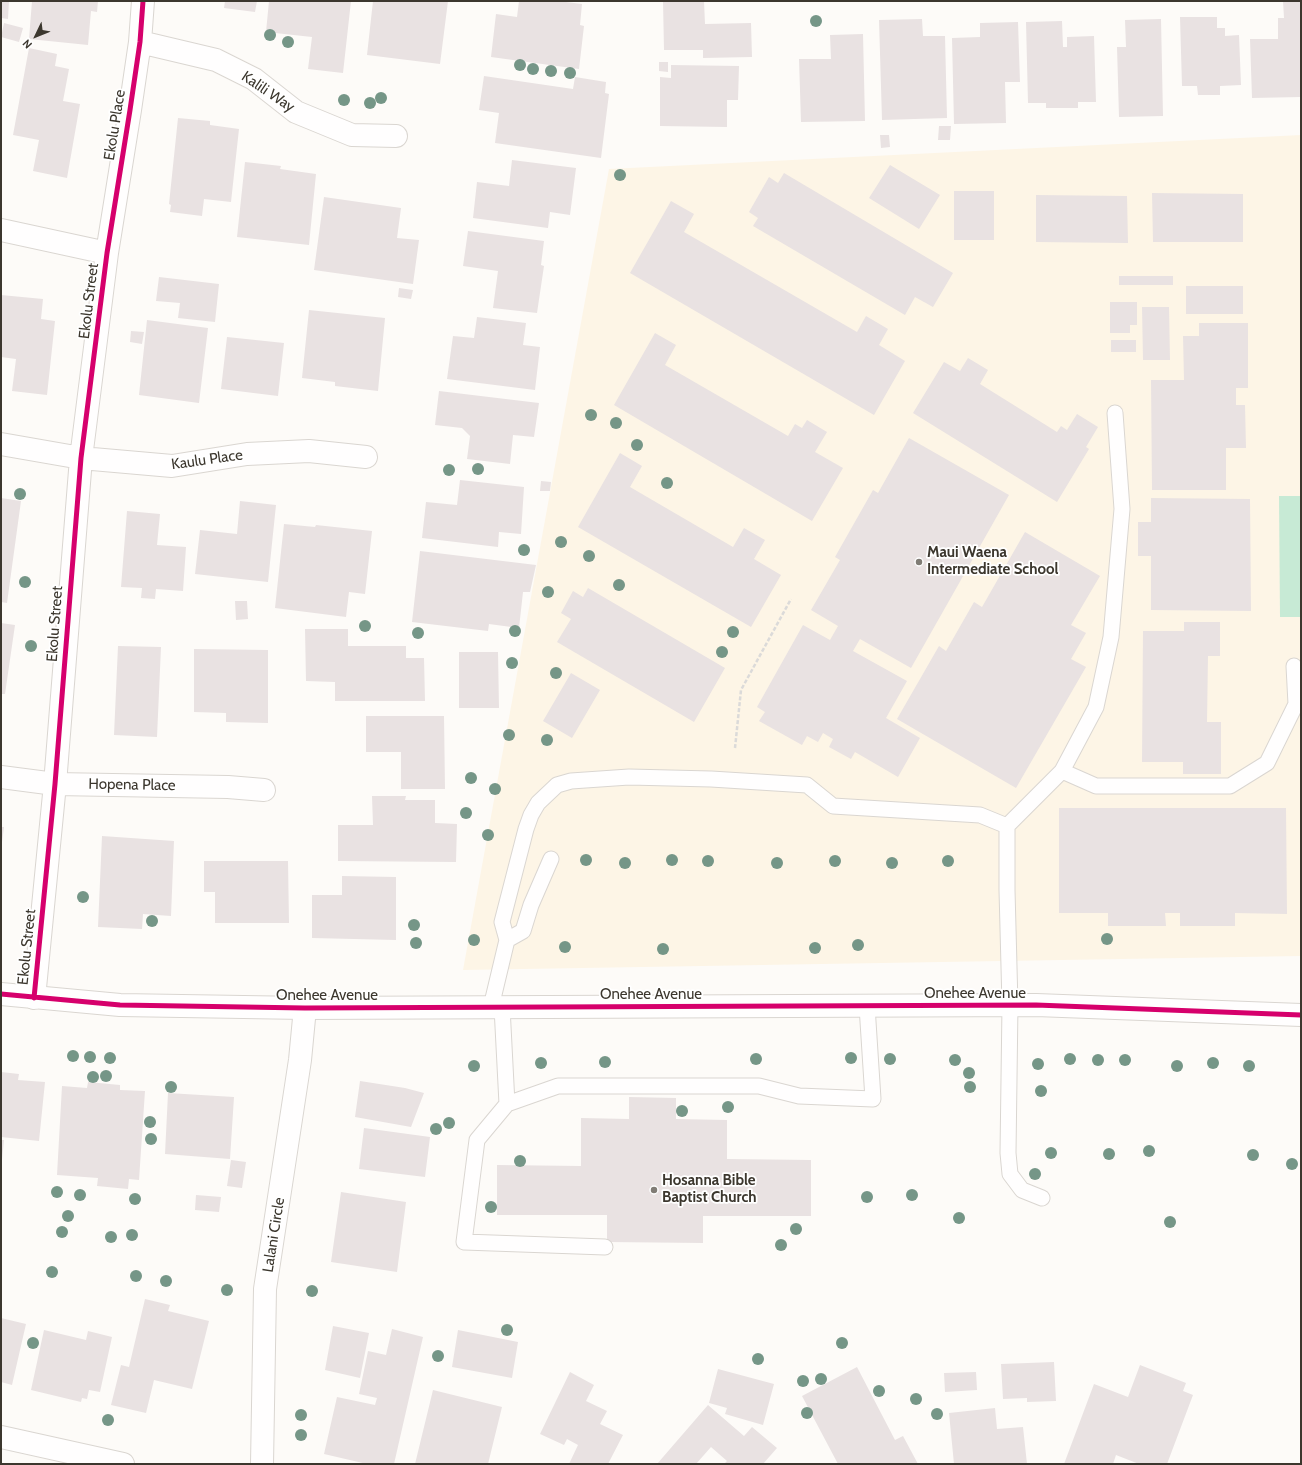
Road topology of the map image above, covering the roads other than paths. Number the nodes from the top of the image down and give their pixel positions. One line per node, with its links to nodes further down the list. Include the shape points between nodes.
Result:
1 (143, 1): 2 (street, Ekolu Place)
2 (140, 42): 3 (street, Kalili Way, via 216,60 254,79 296,112 352,135); 5 (street, Ekolu Place)
3 (396, 136)
4 (1, 230): 5 (street)
5 (107, 253): 9 (street, Ekolu Street)
6 (1115, 413): 11 (lane, via 1122,509 1111,637 1096,707)
7 (1, 444): 9 (street, Kaulu Place)
8 (366, 457): 9 (street, Kaulu Place, via 310,451 247,454 172,466)
9 (81, 458): 13 (street, Ekolu Street)
10 (1294, 666): 11 (lane, via 1296,704 1267,763 1230,786 1096,786)
11 (1062, 771): 15 (lane)
12 (1, 777): 13 (street, Hopena Place)
13 (55, 784): 14 (street, Hopena Place); 19 (street, Ekolu Street)
14 (264, 790)
15 (1007, 826): 17 (lane, via 980,815 833,806 807,785 629,777 571,781 557,785 547,793 531,815 502,922); 20 (lane)
16 (551, 859): 17 (lane, via 523,930)
17 (507, 940): 22 (lane)
18 (1, 994): 19 (street, Onehee Avenue)
19 (34, 998): 23 (street, Onehee Avenue, via 120,1004)
20 (1010, 1005): 21 (street, Onehee Avenue); 24 (street, Onehee Avenue); 26 (lane, via 1010,1174 1022,1190)
21 (867, 1006): 22 (street, Onehee Avenue); 25 (lane, via 873,1099 799,1096 759,1086 558,1086)
22 (496, 1007): 23 (street, Onehee Avenue); 25 (lane)
23 (305, 1008): 30 (street, Lalani Circle, via 300,1060 265,1289)
24 (1301, 1015)
25 (506, 1104): 27 (lane, via 477,1140 464,1242)
26 (1042, 1198)
27 (605, 1247)
28 (1, 1437): 29 (street)
29 (123, 1464)
30 (262, 1464)

